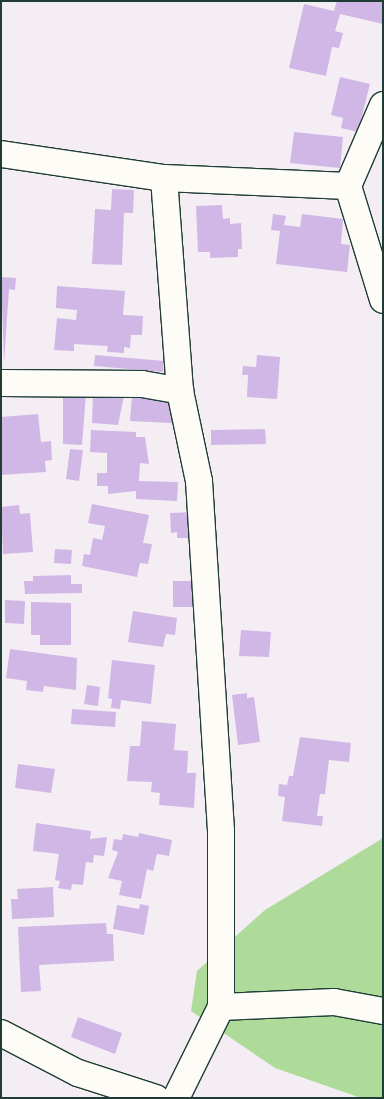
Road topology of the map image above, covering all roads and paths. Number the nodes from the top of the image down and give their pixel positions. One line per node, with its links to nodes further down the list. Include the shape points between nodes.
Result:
1 (383, 105): 4 (street)
2 (1, 154): 3 (street)
3 (164, 178): 4 (street); 7 (street)
4 (348, 186): 5 (street)
5 (383, 300)
6 (1, 383): 7 (street, via 142,384)
7 (180, 391): 8 (street, via 199,481 221,831)
8 (221, 1007): 9 (street, via 334,1002); 12 (street)
9 (383, 1011)
10 (1, 1033): 11 (street, via 78,1073)
11 (156, 1098)
12 (176, 1098)

